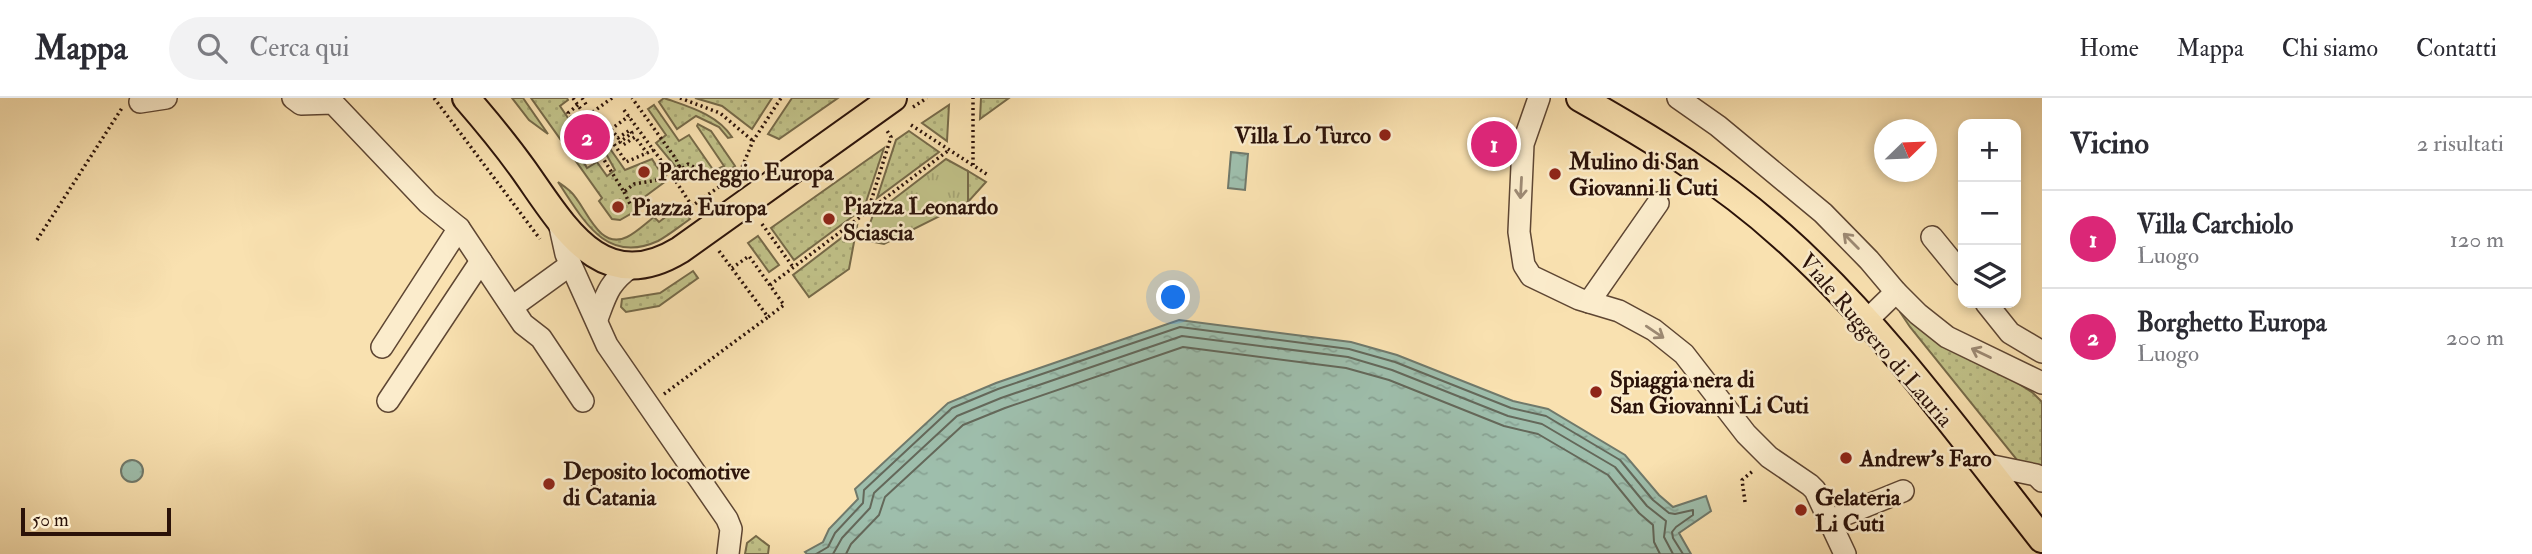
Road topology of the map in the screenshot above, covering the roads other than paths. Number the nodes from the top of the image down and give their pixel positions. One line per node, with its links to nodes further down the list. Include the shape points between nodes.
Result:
1 (166, 98): 9 (street)
2 (293, 98): 13 (street, via 301,104 333,103)
3 (466, 98): 10 (main road)
4 (481, 98): 10 (main road)
5 (893, 98): 17 (main road, via 710,243)
6 (1539, 98): 20 (street, one-way to 20, via 1523,144 1520,249 1531,276)
7 (1580, 98): 24 (main road, Viale Ruggero di Lauria, via 1730,192 1783,236)
8 (1678, 98): 19 (street, one-way to 8, via 1823,213)
9 (132, 104)
10 (503, 140): 12 (main road)
11 (1658, 203): 20 (street)
12 (558, 218): 16 (street); 17 (main road, via 596,257)
13 (459, 228): 15 (street); 25 (street)
14 (1932, 237): 18 (street)
15 (481, 261): 21 (street); 26 (street)
16 (570, 265): 21 (street); 23 (street)
17 (631, 267): 23 (street, via 608,289)
18 (1958, 269)
19 (1896, 292): 24 (street); 29 (street, one-way to 19, via 1947,337)
20 (1589, 302): 35 (street, one-way to 35, via 1619,311 1654,330 1684,354 1746,434 1769,457 1810,485)
21 (512, 307): 31 (street, via 523,324 541,338)
22 (1990, 308): 28 (street, via 2010,333)
23 (597, 319): 37 (street, via 607,345 727,519 732,529)
24 (1866, 321): 32 (main road, Viale Ruggero di Lauria)
25 (397, 325): 26 (street); 27 (street)
26 (427, 344): 30 (street)
27 (382, 347)
28 (2042, 352)
29 (2042, 383)
30 (388, 401)
31 (583, 401)
32 (1983, 464): 33 (street, via 2036,475); 36 (main road, Viale Ruggero di Lauria)
33 (2042, 481)
34 (1903, 491): 35 (street)
35 (1829, 521): 38 (street)
36 (2042, 539)
37 (728, 554)
38 (1845, 554)

